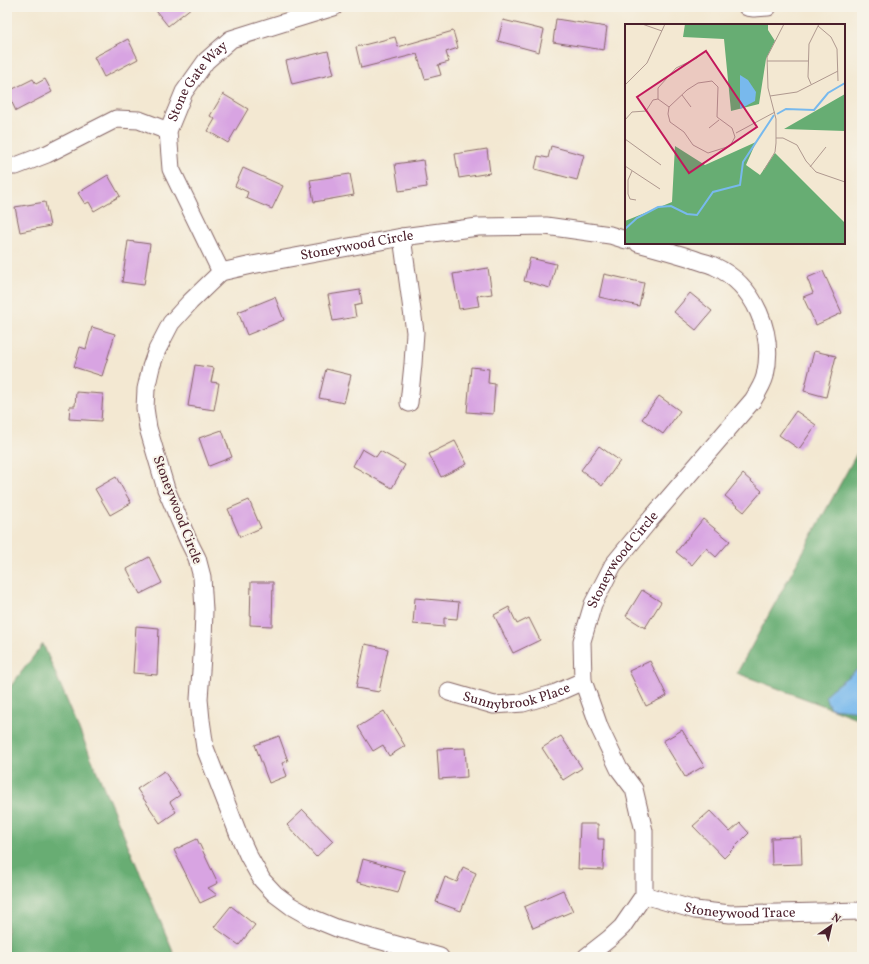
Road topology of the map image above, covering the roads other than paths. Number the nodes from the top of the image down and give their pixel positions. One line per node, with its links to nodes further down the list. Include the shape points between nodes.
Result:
1 (334, 7): 4 (street, Stone Gate Way, via 231,39 206,61 184,92)
2 (747, 7): 3 (street)
3 (768, 7)
4 (168, 131): 5 (street, via 140,120 116,119 47,154 16,166); 9 (street, Stone Gate Way, via 171,169)
5 (7, 166)
6 (402, 237): 7 (street, Stoneywood Circle, via 478,227 546,226 610,235); 9 (street, Stoneywood Circle); 10 (street, via 415,332)
7 (625, 240)
8 (641, 244): 11 (street, Stoneywood Circle, via 714,266 733,278 746,291 763,320 768,348 765,376 761,387 742,414 613,565 592,604 582,641)
9 (220, 272): 15 (street, Stoneywood Circle, via 172,323 157,350 146,389 145,408 148,428 164,482 197,558 202,577 204,617 199,699 205,748 248,855 262,880 275,894 291,906 326,924)
10 (408, 403)
11 (583, 680): 12 (street, Sunnybrook Place, via 556,693 523,703 494,705); 13 (street, Stoneywood Circle, via 600,728 619,769 634,789 644,831)
12 (449, 692)
13 (644, 895): 14 (street, Stoneywood Trace, via 695,910 730,914); 16 (street, via 622,927)
14 (862, 911)
15 (440, 957)
16 (586, 957)

